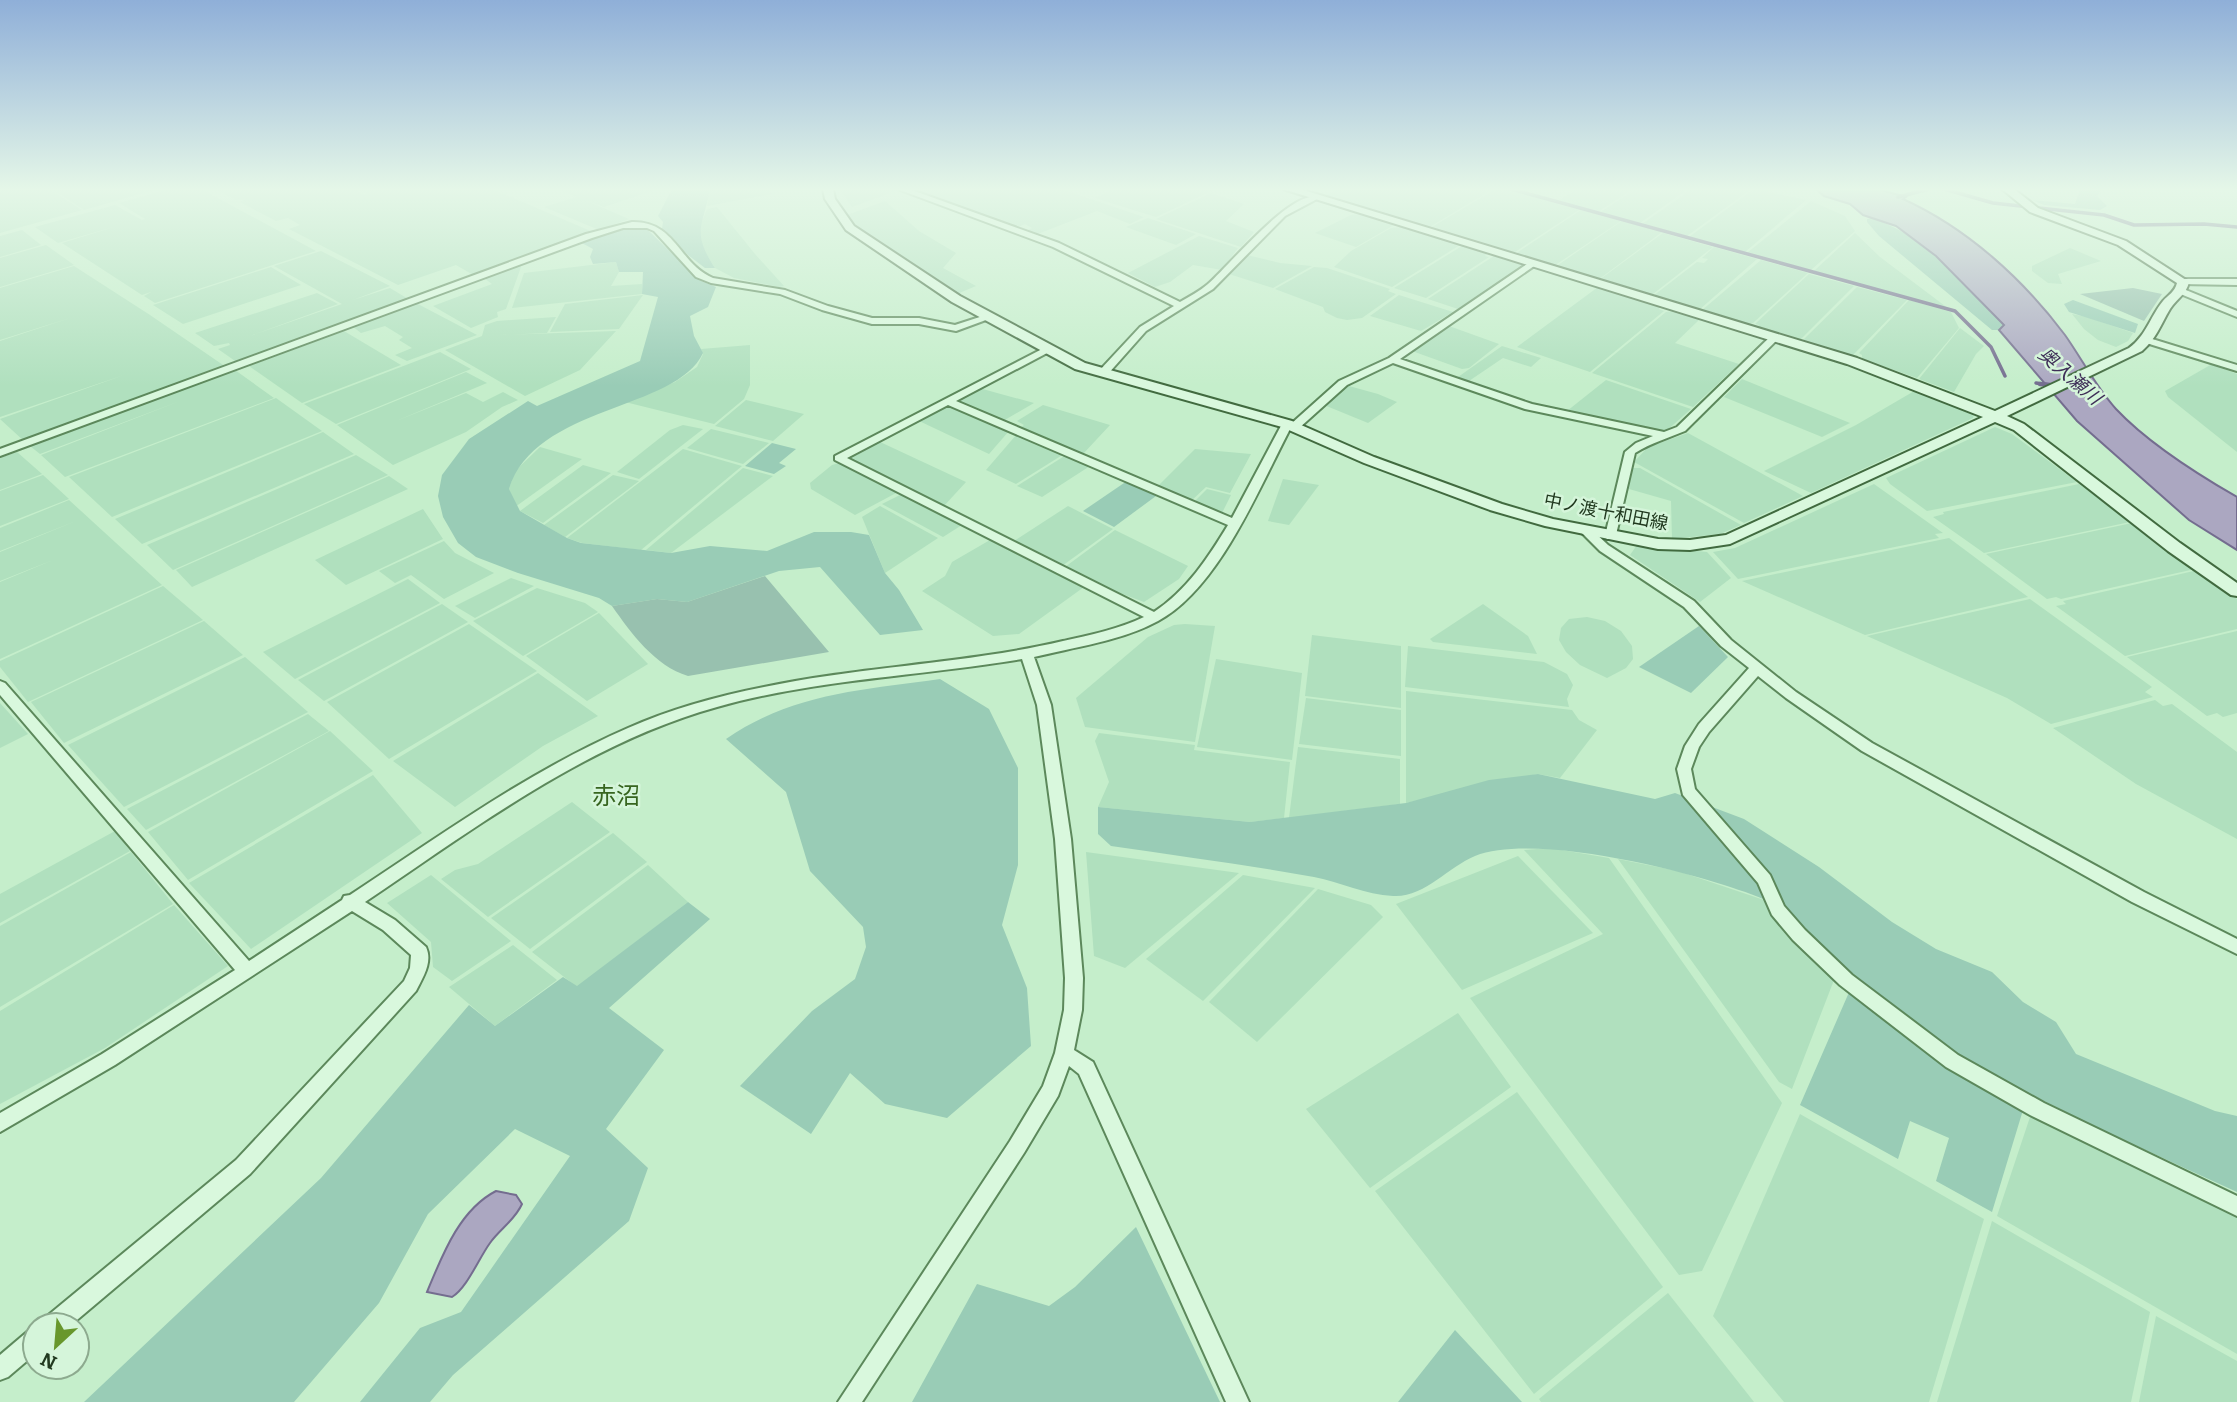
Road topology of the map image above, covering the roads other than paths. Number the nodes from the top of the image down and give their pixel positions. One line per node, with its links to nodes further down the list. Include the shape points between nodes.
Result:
1 (541, 254): 25 (street)
2 (680, 254): 13 (street, via 699,275 711,280 782,292 872,321 919,321 956,328)
3 (889, 254): 13 (main road, 中ノ渡十和田線)
4 (1075, 254): 11 (street)
5 (1242, 254): 11 (street)
6 (1501, 254): 8 (street)
7 (2138, 254): 10 (street)
8 (1533, 264): 14 (street); 17 (street)
9 (2237, 282): 10 (street)
10 (2182, 286): 12 (street); 15 (street, 中ノ渡十和田線, via 2164,304)
11 (1182, 306): 19 (street, via 1143,329)
12 (2237, 314)
13 (989, 317): 16 (main road, 中ノ渡十和田線)
14 (1776, 337): 22 (street); 24 (street, via 1681,429)
15 (2146, 340): 18 (street); 21 (street, 中ノ渡十和田線, via 2135,351)
16 (1046, 350): 19 (main road, 中ノ渡十和田線); 20 (street)
17 (1392, 360): 23 (street, via 1343,383); 24 (street, via 1529,407)
18 (2237, 368)
19 (1103, 373): 23 (main road, 中ノ渡十和田線)
20 (946, 401): 26 (street); 30 (street, via 839,458)
21 (2026, 402): 22 (main road, 中ノ渡十和田線)
22 (1995, 415): 28 (main road, 中ノ渡十和田線, via 1730,539 1690,545); 29 (street, via 2019,427)
23 (1291, 426): 26 (street); 27 (main road, 中ノ渡十和田線, via 1485,503)
24 (1668, 436): 28 (street, via 1630,452)
25 (0, 453)
26 (1233, 523): 30 (street, via 1196,582)
27 (1587, 532): 28 (main road, 中ノ渡十和田線); 32 (street, via 1689,604)
28 (1611, 536)
29 (2237, 591)
30 (1154, 617): 31 (street, via 1114,633)
31 (1027, 655): 34 (street, via 797,685 665,718 562,766); 37 (street, via 1044,705 1063,838 1074,978)
32 (1757, 668): 35 (street, via 1867,747 2137,897); 39 (street, via 1704,728 1684,769 1688,791 1764,879 1779,910 1799,935 1846,981 1952,1061 2037,1109)
33 (0, 686): 36 (street)
34 (350, 901): 36 (street); 40 (street, via 389,925 420,952 419,968 410,986 243,1167)
35 (2237, 947)
36 (247, 971): 38 (street, via 145,1039)
37 (1064, 1053): 43 (street, via 1051,1090 1017,1147); 44 (street, via 1086,1068)
38 (0, 1123)
39 (2237, 1206)
40 (71, 1311)
41 (21, 1348): 42 (street)
42 (5, 1358)
43 (849, 1402)
44 (1238, 1402)

